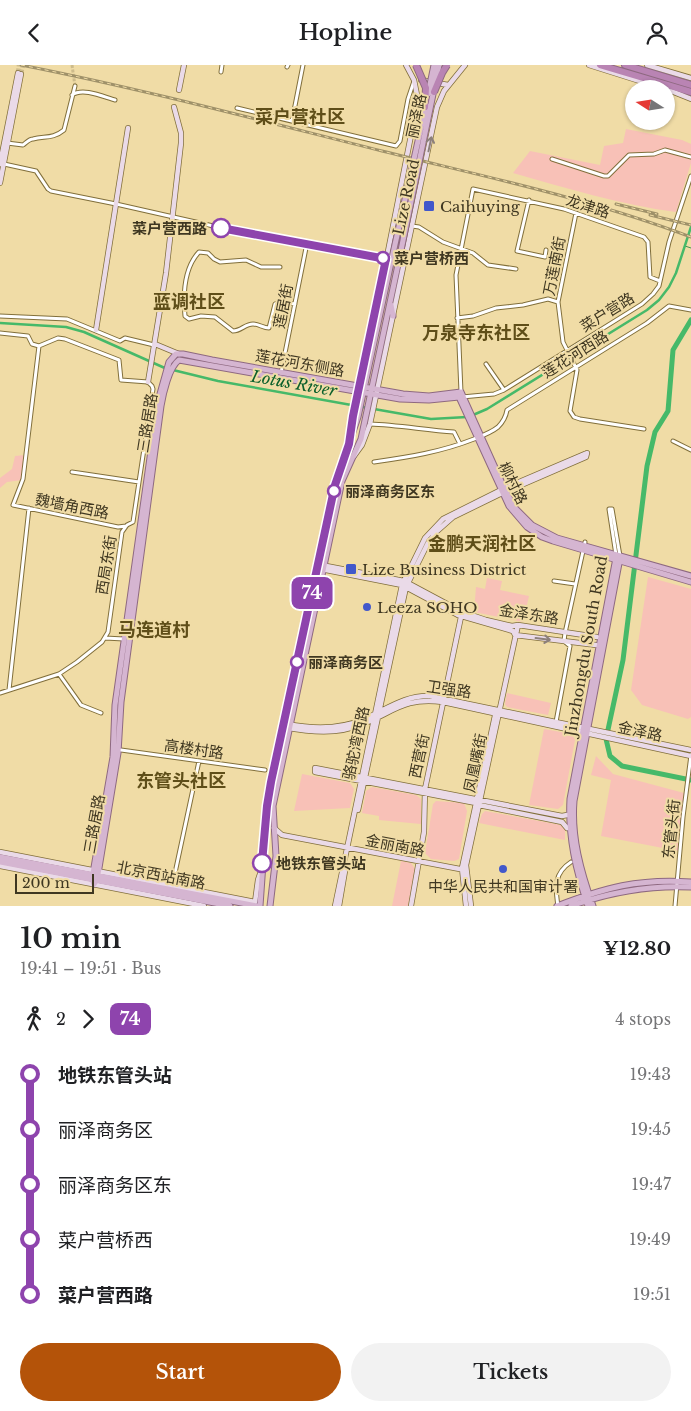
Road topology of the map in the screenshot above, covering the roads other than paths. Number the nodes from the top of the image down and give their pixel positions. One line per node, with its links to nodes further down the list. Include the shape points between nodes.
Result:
1 (184, 65): 22 (street)
2 (222, 65): 14 (street)
3 (303, 65): 32 (street)
4 (406, 65): 17 (street)
5 (416, 65): 31 (highway, bridge, via 426,88)
6 (434, 65): 31 (main road, 丽泽路, bridge)
7 (439, 65): 24 (main road, 丽泽路, bridge)
8 (447, 65): 24 (highway, bridge)
9 (465, 65): 19 (street, Lize Road)
10 (589, 65): 18 (street)
11 (600, 65): 23 (highway)
12 (625, 65): 20 (highway)
13 (647, 65): 16 (street)
14 (221, 72)
15 (19, 74): 34 (street)
16 (691, 77)
17 (414, 80): 19 (street); 32 (street, via 397,145); 44 (street, Lize Road, via 418,100)
18 (637, 80)
19 (448, 85): 45 (street, Lize Road, one-way to 19, via 437,107)
20 (691, 85)
21 (75, 86): 26 (street)
22 (179, 90)
23 (691, 91)
24 (434, 92): 50 (main road, 丽泽路, bridge)
25 (675, 93): 27 (street)
26 (72, 96): 28 (street, via 76,92); 34 (street, via 66,127 58,135 31,139 23,145)
27 (691, 99)
28 (115, 100)
29 (174, 107): 43 (street, via 181,139)
30 (237, 107): 32 (street)
31 (425, 107): 49 (main road, 丽泽路, bridge)
32 (292, 121)
33 (128, 128): 41 (street)
34 (3, 142): 37 (street)
35 (691, 157): 36 (street, via 665,150 629,155 608,176)
36 (552, 159)
37 (2, 164): 39 (street); 41 (street, via 36,171 51,191)
38 (691, 177): 53 (street, 菜户营路, via 669,242)
39 (0, 183)
40 (529, 200): 42 (street, 龙津路); 47 (street, 龙津路, via 473,189); 48 (street, via 517,251 545,257)
41 (116, 204): 43 (street); 65 (street)
42 (576, 213): 53 (street, 龙津路, via 644,237 648,242 650,277); 58 (street, 万莲南街)
43 (173, 217): 46 (street); 55 (street)
44 (394, 222): 45 (street); 49 (street, Lize Road)
45 (412, 226): 47 (street); 63 (street, Lize Road)
46 (308, 243): 49 (street); 59 (street, 莲居街)
47 (460, 249): 52 (street, via 473,253 488,265); 64 (street, via 456,275)
48 (546, 250)
49 (389, 259): 54 (main road, Lize Road); 61 (street, Lize Road)
50 (399, 260): 56 (main road, Lize Road)
51 (280, 267): 57 (street, via 261,267 246,260 220,262 208,253 199,252 188,275)
52 (516, 269)
53 (660, 281): 69 (street, 菜户营路, via 642,304)
54 (384, 294): 61 (main road); 79 (main road, Lize Road)
55 (162, 297): 57 (street); 67 (street)
56 (390, 299): 63 (main road); 80 (main road, Lize Road)
57 (184, 301): 59 (street, via 185,316 189,319 207,315 215,317 233,331 252,324 269,328 275,304)
58 (558, 302): 64 (street, via 543,299); 69 (street, 万莲南街)
59 (295, 304): 75 (street, 莲居街)
60 (690, 310): 74 (street, 莲花河西路, via 669,307)
61 (376, 312): 79 (street, Lize Road)
62 (0, 316): 65 (street, via 68,319)
63 (392, 316): 80 (street, Lize Road)
64 (457, 318): 81 (street)
65 (96, 330): 67 (street, via 120,341 125,339)
66 (0, 333): 68 (street, via 28,336 32,344)
67 (155, 345): 70 (street); 77 (street)
68 (39, 346): 77 (street, via 58,338 70,340 120,360 122,380); 92 (street, 魏墙角西路, via 23,479 13,505)
69 (567, 351): 74 (street); 78 (street, 菜户营路)
70 (178, 353): 71 (street); 72 (main road, via 173,356); 75 (main road, 莲花河东侧路)
71 (180, 360): 72 (main road); 79 (main road, 莲花河东侧路)
72 (172, 363): 76 (main road)
73 (486, 364): 78 (street)
74 (575, 365): 83 (street, via 570,407 574,417); 84 (street, 莲花河西路, via 507,409 499,426)
75 (281, 373): 79 (main road, 莲花河东侧路)
76 (166, 378): 108 (main road, 三路居路, via 158,401); 142 (main road, 三路居路, via 120,702 118,753)
77 (148, 382): 90 (street, 西局东街, via 153,388)
78 (504, 390): 81 (street, 菜户营路, via 494,394)
79 (361, 391): 80 (main road, 莲花河东侧路); 97 (main road, Lize Road, via 339,472)
80 (374, 393): 81 (main road, 莲花河东侧路); 82 (main road, Lize Road)
81 (461, 395): 84 (main road)
82 (369, 421): 86 (street, via 454,432); 97 (main road, Lize Road, via 342,481)
83 (644, 429)
84 (479, 437): 86 (street, 莲花河西路); 91 (main road)
85 (673, 441): 87 (street)
86 (460, 444): 88 (street, 莲花河西路, via 421,455)
87 (691, 450)
88 (374, 462)
89 (72, 472): 90 (street)
90 (139, 482): 93 (street, 西局东街, via 133,522)
91 (503, 491): 91 (street, via 586,457 587,453); 94 (main road, via 532,525 550,536); 101 (street, 骆驼湾西路, via 449,515 434,527 421,546)
92 (28, 509): 93 (street, 魏墙角西路, via 118,527); 112 (street)
93 (127, 525): 107 (street, 西局东街, via 122,531)
94 (584, 546): 95 (main road); 102 (street)
95 (618, 559): 95 (street, Jinzhongdu South Road, via 612,509 608,509); 96 (main road); 120 (main road, Jinzhongdu South Road)
96 (642, 565): 98 (main road); 100 (main road)
97 (320, 567): 101 (street, 金泽东路); 119 (main road, Lize Road)
98 (691, 576)
99 (554, 581): 102 (street)
100 (691, 582)
101 (405, 584): 103 (street, 金泽东路); 117 (street, 骆驼湾西路)
102 (575, 585): 105 (street)
103 (462, 614): 104 (street, 金泽东路); 114 (street, 西营街)
104 (514, 629): 105 (street, 金泽东路); 109 (street, 金泽东路, one-way to 109); 115 (street, 凤凰嘴街)
105 (565, 633): 106 (street, 金泽东路); 109 (street)
106 (597, 637)
107 (105, 638): 108 (street); 111 (street)
108 (124, 639): 142 (main road, 三路居路, via 115,711 114,752)
109 (564, 641): 110 (street, 金泽东路); 118 (street, via 570,646)
110 (596, 645)
111 (59, 674): 112 (street); 116 (street, via 81,705)
112 (9, 690): 113 (street)
113 (0, 693)
114 (444, 700): 115 (street, 卫强路); 117 (street, 卫强路, via 409,703); 129 (street, 西营街)
115 (497, 712): 118 (street, 卫强路); 120 (street, 卫强路); 130 (street, 凤凰嘴街)
116 (101, 713)
117 (376, 716): 119 (street, 卫强路, via 351,728 329,732 309,732); 128 (street, 骆驼湾西路)
118 (556, 722): 120 (street, 卫强路)
119 (287, 726): 131 (main road, Lize Road, via 273,806); 140 (main road, Lize Road, via 267,806)
120 (586, 731): 121 (street, 金泽路); 148 (main road, Jinzhongdu South Road, via 572,785 569,815 572,848)
121 (616, 737): 123 (street, 金泽路); 124 (street, 金泽路)
122 (120, 750): 125 (street, 高楼村路)
123 (691, 750)
124 (691, 756): 143 (street, 东管头街)
125 (199, 761): 126 (street, 高楼村路); 147 (street)
126 (265, 770)
127 (315, 770): 128 (street)
128 (362, 779): 129 (street); 135 (street, 骆驼湾西路)
129 (425, 791): 130 (street); 137 (street, 西营街)
130 (478, 802): 132 (street, via 563,818); 141 (street, 凤凰嘴街)
131 (273, 828): 133 (street, 金丽南路); 134 (main road, Lize Road)
132 (567, 828)
133 (282, 835): 134 (street); 135 (street, 金丽南路)
134 (275, 844): 146 (main road, Lize Road)
135 (348, 847): 137 (street, 金丽南路); 153 (street, 骆驼湾西路)
136 (1, 857): 142 (main road, 北京西站南路)
137 (420, 861): 141 (street, 金丽南路); 154 (street, 西营街)
138 (571, 862): 157 (street, via 564,866 555,883)
139 (0, 866): 142 (street)
140 (262, 869): 145 (main road, Lize Road); 149 (street, Lize Road)
141 (464, 869): 155 (street, 凤凰嘴街); 156 (street, 凤凰嘴街)
142 (95, 876): 147 (main road, 北京西站南路); 150 (street); 151 (main road)
143 (677, 883): 144 (main road); 148 (main road); 160 (street, 东管头街)
144 (689, 884)
145 (260, 886): 146 (main road); 149 (main road, Lize Road)
146 (273, 887): 152 (main road, Lize Road)
147 (172, 888): 149 (main road, 北京西站南路)
148 (587, 899): 157 (main road); 158 (main road); 159 (main road, Jinzhongdu South Road)
149 (256, 905)
150 (204, 906)
151 (230, 906)
152 (270, 906)
153 (337, 906)
154 (411, 906)
155 (466, 906)
156 (471, 906)
157 (557, 906)
158 (571, 906)
159 (593, 906)
160 (675, 906)

